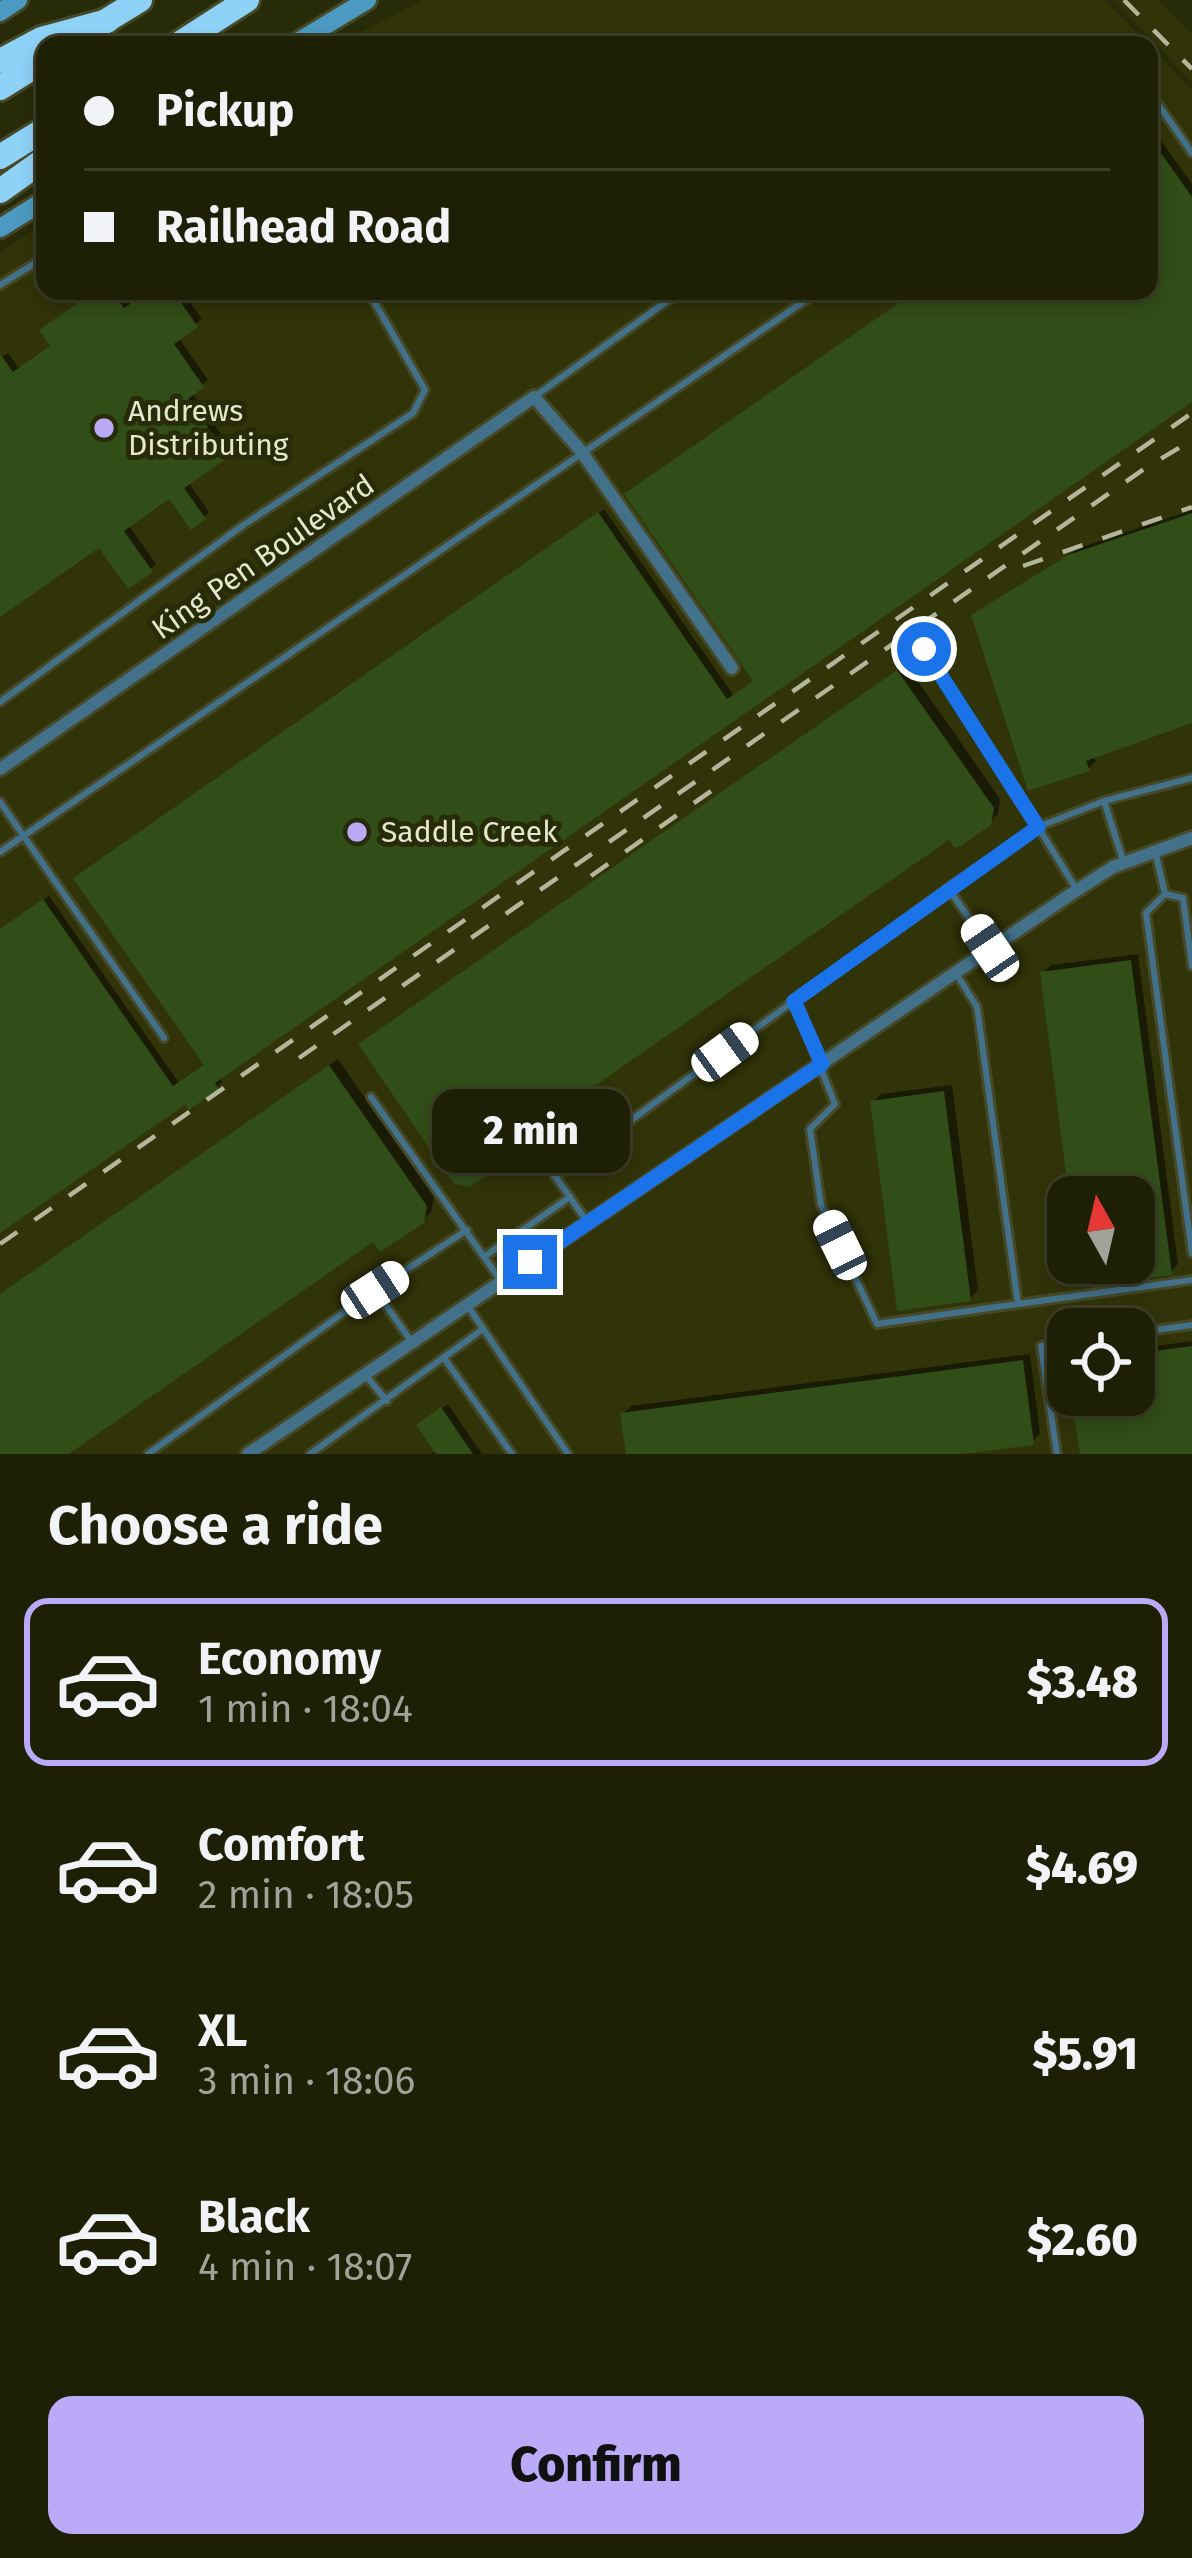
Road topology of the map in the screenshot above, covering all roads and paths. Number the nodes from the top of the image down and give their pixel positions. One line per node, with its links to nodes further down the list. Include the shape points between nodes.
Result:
1 (18, 0): 6 (street)
2 (140, 0): 7 (highway)
3 (248, 0): 10 (highway)
4 (264, 0): 11 (highway)
5 (367, 0): 12 (street)
6 (0, 12)
7 (106, 21): 8 (highway); 9 (highway)
8 (52, 36)
9 (82, 36)
10 (190, 36)
11 (218, 36)
12 (308, 36)
13 (36, 42): 14 (highway)
14 (0, 61)
15 (36, 66): 16 (highway)
16 (0, 88)
17 (1158, 104): 19 (lane)
18 (36, 134): 20 (highway)
19 (1192, 153)
20 (0, 157)
21 (36, 165): 22 (highway)
22 (0, 191)
23 (36, 206): 24 (street)
24 (0, 228)
25 (36, 263): 26 (lane)
26 (0, 285)
27 (373, 300): 34 (lane, via 425,390 413,413)
28 (669, 300): 30 (lane)
29 (806, 300): 31 (lane)
30 (534, 397): 31 (street); 35 (street, King Pen Boulevard)
31 (581, 451): 33 (street); 40 (lane)
32 (924, 649): 39 (lane)
33 (732, 668)
34 (0, 702)
35 (0, 769)
36 (1192, 778): 37 (lane)
37 (1105, 801): 39 (lane); 44 (lane)
38 (0, 802): 40 (lane)
39 (1038, 827): 45 (lane); 46 (lane)
40 (23, 836): 43 (lane); 52 (lane)
41 (1192, 838): 42 (street)
42 (1155, 851): 44 (street); 47 (lane)
43 (0, 852)
44 (1124, 863): 46 (street)
45 (948, 888): 48 (lane); 51 (lane)
46 (1077, 890): 48 (street)
47 (1165, 894): 49 (lane, via 1183,898); 58 (lane, via 1146,913)
48 (990, 948): 50 (street)
49 (1192, 966)
50 (955, 972): 53 (street); 63 (lane, via 976,1006)
51 (794, 1001): 53 (lane); 55 (lane, via 555,1176)
52 (164, 1038)
53 (822, 1064): 56 (street); 63 (lane, via 835,1104 810,1129 821,1205 878,1324)
54 (370, 1097): 57 (lane)
55 (570, 1198): 56 (lane); 59 (lane)
56 (588, 1223): 61 (street)
57 (467, 1230): 59 (lane); 62 (lane)
58 (1192, 1253)
59 (485, 1256): 61 (lane)
60 (1192, 1280): 63 (lane)
61 (501, 1281): 64 (street)
62 (375, 1290): 68 (lane); 75 (lane)
63 (1018, 1304)
64 (467, 1305): 66 (lane); 68 (street)
65 (1192, 1325): 67 (lane)
66 (483, 1329): 70 (lane); 79 (lane)
67 (1155, 1330)
68 (412, 1342): 71 (street)
69 (1047, 1345): 72 (lane)
70 (444, 1358): 73 (lane); 78 (lane)
71 (365, 1375): 73 (lane); 76 (street)
72 (1047, 1386)
73 (387, 1401): 77 (lane)
74 (1051, 1416): 80 (lane)
75 (148, 1454)
76 (248, 1454)
77 (310, 1454)
78 (512, 1454)
79 (568, 1454)
80 (1057, 1454)

